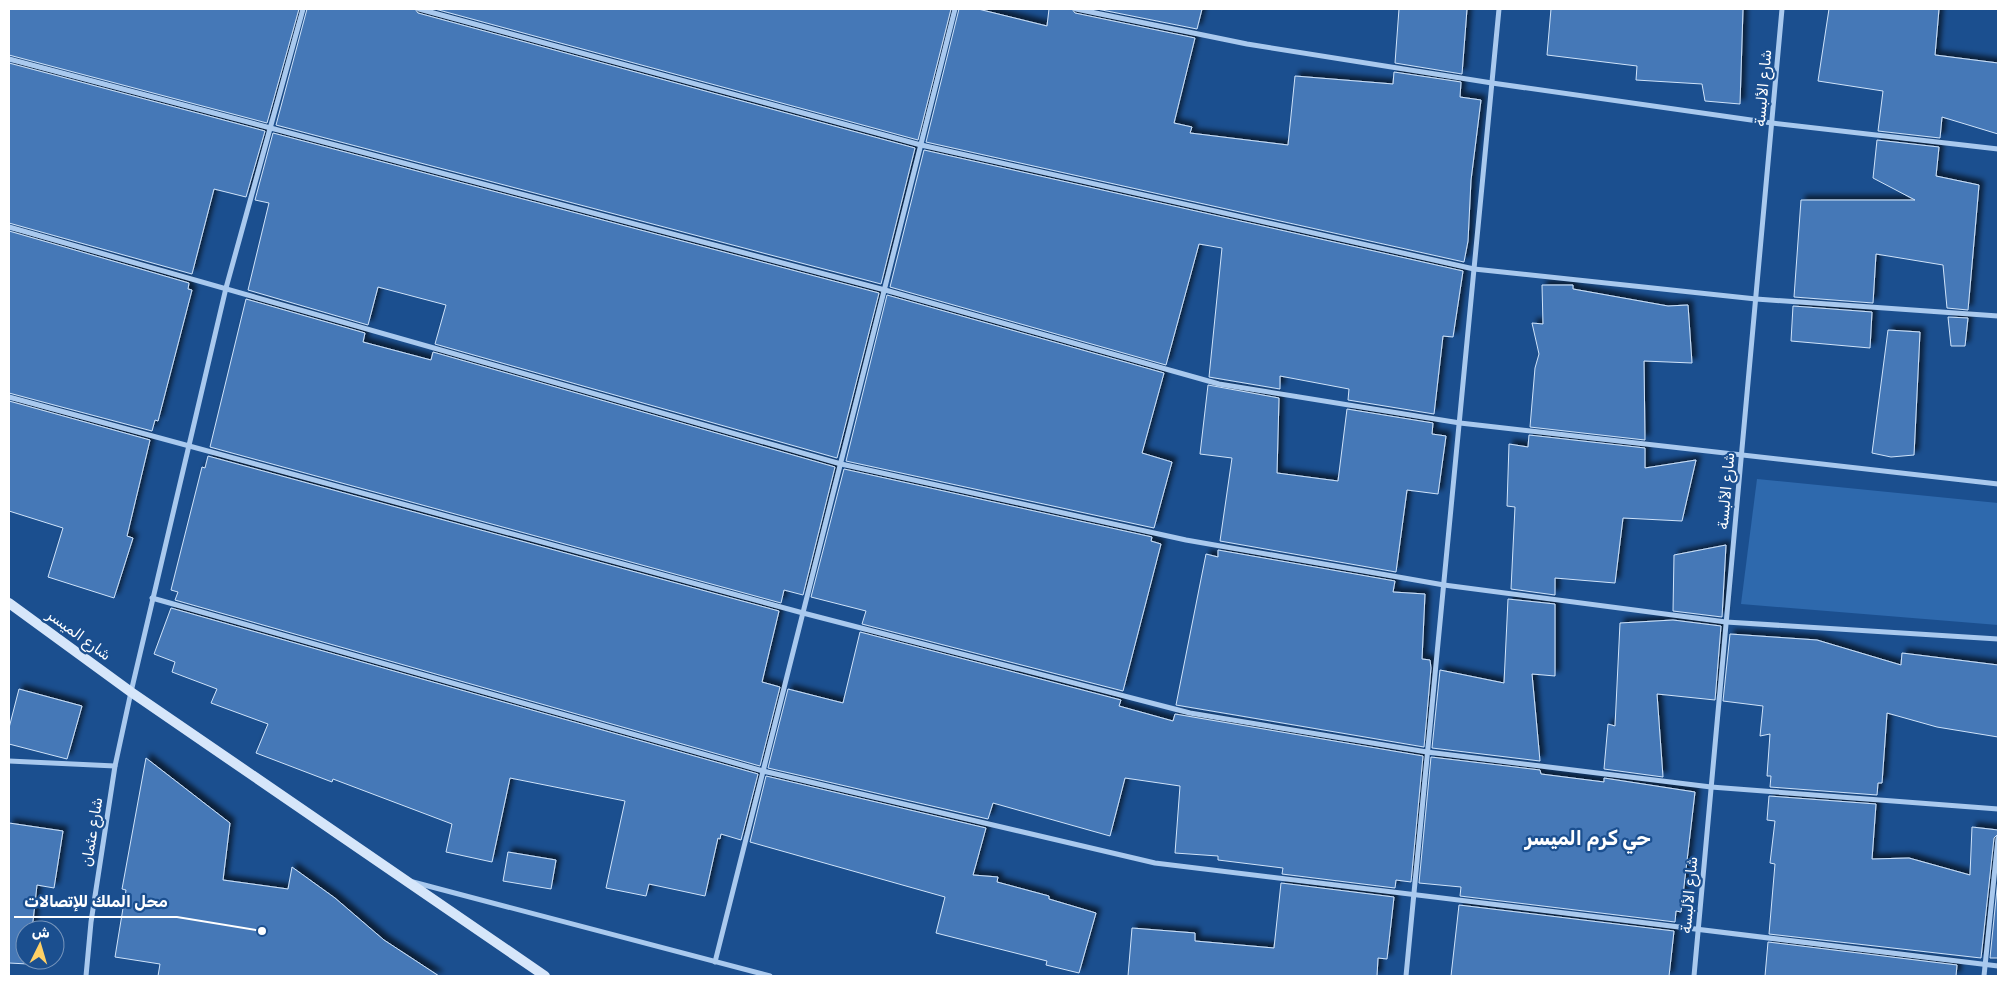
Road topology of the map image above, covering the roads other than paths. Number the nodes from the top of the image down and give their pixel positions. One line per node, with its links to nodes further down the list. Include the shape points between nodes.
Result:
1 (303, 9): 10 (street, شارع عثمان)
2 (420, 9): 11 (street)
3 (955, 9): 11 (street)
4 (1076, 9): 8 (street, via 1247,44)
5 (1499, 9): 8 (street)
6 (1782, 9): 9 (street, شارع الألبسة)
7 (9, 59): 10 (street)
8 (1492, 83): 9 (street); 14 (street)
9 (1772, 123): 12 (street); 17 (street, شارع الألبسة)
10 (270, 129): 15 (street, شارع عثمان); 16 (street)
11 (921, 146): 14 (street); 16 (street)
12 (1998, 149)
13 (9, 227): 15 (street)
14 (1474, 269): 17 (street); 20 (street)
15 (226, 288): 21 (street, شارع عثمان); 23 (street)
16 (884, 290): 20 (street, via 1219,384); 23 (street)
17 (1756, 299): 18 (street); 22 (street, شارع الألبسة)
18 (1998, 316)
19 (9, 397): 21 (street)
20 (1460, 423): 22 (street); 25 (street)
21 (189, 445): 26 (street, شارع عثمان); 28 (street)
22 (1742, 455): 24 (street); 29 (street, شارع الألبسة)
23 (841, 464): 25 (street, via 1186,540); 28 (street)
24 (1998, 484)
25 (1444, 585): 29 (street); 32 (street)
26 (152, 598): 31 (street, شارع عثمان); 35 (street)
27 (9, 603): 31 (main road, شارع الميسر)
28 (803, 613): 32 (street, via 1190,714); 35 (street)
29 (1726, 622): 30 (street); 36 (street, شارع الألبسة)
30 (1998, 639)
31 (131, 692): 34 (street, شارع عثمان); 39 (main road, شارع الميسر)
32 (1427, 752): 36 (street); 40 (street)
33 (9, 761): 34 (street)
34 (115, 766): 45 (street, شارع عثمان, via 90,922)
35 (763, 771): 40 (street, via 1155,863); 42 (street)
36 (1711, 787): 37 (street); 41 (street, شارع الألبسة)
37 (1998, 809)
38 (1998, 838): 43 (street)
39 (405, 880): 42 (street); 46 (main road, شارع الميسر)
40 (1415, 894): 41 (street); 48 (street)
41 (1698, 930): 43 (street); 49 (street, شارع الألبسة)
42 (715, 962): 47 (street)
43 (1986, 965): 44 (street); 50 (street)
44 (1998, 966)
45 (88, 976)
46 (545, 976)
47 (770, 976)
48 (1406, 976)
49 (1694, 976)
50 (1984, 976)

